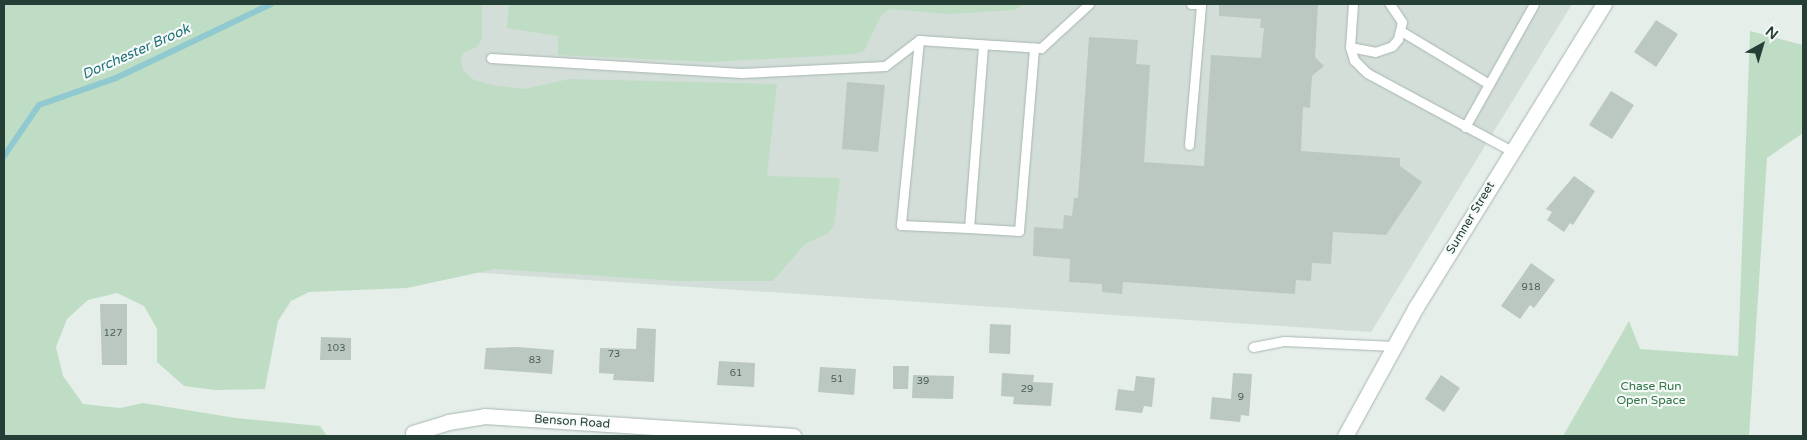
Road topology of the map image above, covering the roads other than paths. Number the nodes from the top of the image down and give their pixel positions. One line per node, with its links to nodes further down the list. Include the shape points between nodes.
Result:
1 (1090, 4): 12 (lane, via 1041,48)
2 (1190, 4): 3 (lane)
3 (1201, 4): 16 (lane)
4 (1353, 4): 11 (lane)
5 (1390, 4): 8 (lane, via 1399,13)
6 (1534, 4): 14 (lane)
7 (1604, 4): 17 (main road, Sumner Street)
8 (1402, 31): 11 (lane, via 1384,51); 14 (lane)
9 (919, 40): 10 (lane); 13 (lane, via 885,66 751,73); 18 (lane, via 901,225)
10 (983, 44): 12 (lane); 18 (lane)
11 (1350, 47): 15 (lane, via 1354,60 1366,73)
12 (1034, 48): 18 (lane, via 1019,231)
13 (490, 58)
14 (1489, 84): 15 (lane)
15 (1465, 126): 17 (lane)
16 (1189, 145)
17 (1512, 151): 19 (main road, Sumner Street)
18 (969, 228)
19 (1394, 346): 20 (lane, via 1284,341); 23 (main road, Sumner Street)
20 (1253, 348)
21 (413, 433): 22 (main road, Benson Road, via 448,422 484,416)
22 (794, 436)
23 (1345, 436)

